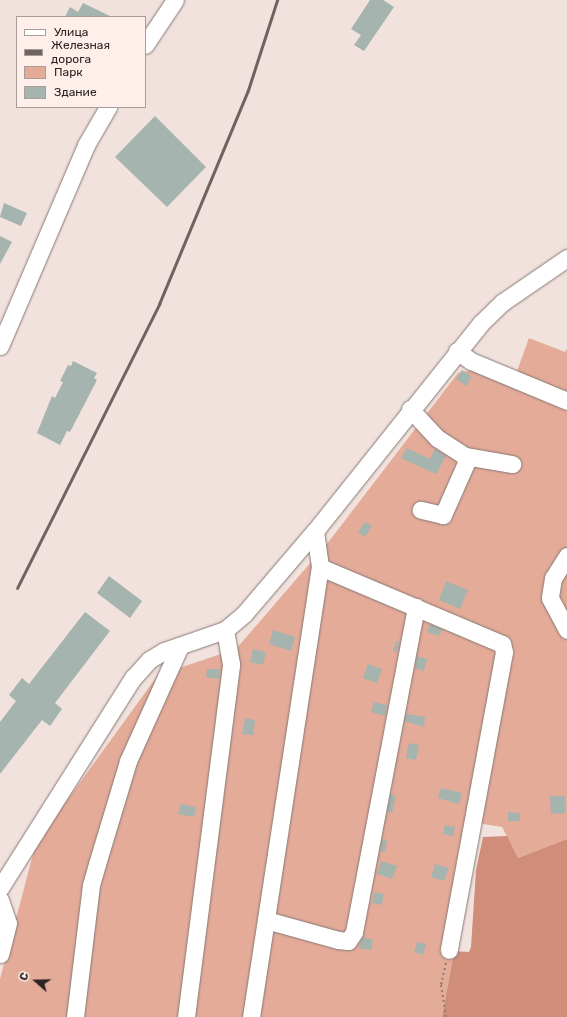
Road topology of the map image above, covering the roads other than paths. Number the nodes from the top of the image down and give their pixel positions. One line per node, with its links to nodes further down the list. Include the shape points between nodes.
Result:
1 (175, 0): 2 (street)
2 (146, 44)
3 (107, 108): 5 (street, via 86,146)
4 (567, 258): 6 (street, via 503,302)
5 (0, 346)
6 (457, 351): 7 (street, via 471,361); 8 (street)
7 (567, 401)
8 (410, 409): 9 (street, via 437,438); 12 (street)
9 (464, 456): 10 (street); 11 (street, via 466,463 443,514)
10 (512, 464)
11 (421, 510)
12 (315, 531): 14 (street); 16 (street, via 244,614)
13 (567, 556): 17 (street, via 553,578 550,598)
14 (320, 567): 15 (street); 21 (street)
15 (416, 607): 21 (street, via 354,932 348,941 338,940); 22 (street, via 491,638 502,644 504,652)
16 (225, 630): 18 (street); 25 (street, via 232,664)
17 (567, 630)
18 (180, 646): 19 (street, via 149,660 133,678); 24 (street, via 128,761 97,864)
19 (0, 888)
20 (0, 900): 23 (street, via 8,923)
21 (266, 920): 26 (street)
22 (449, 950)
23 (0, 954)
24 (75, 1017)
25 (186, 1017)
26 (251, 1017)

